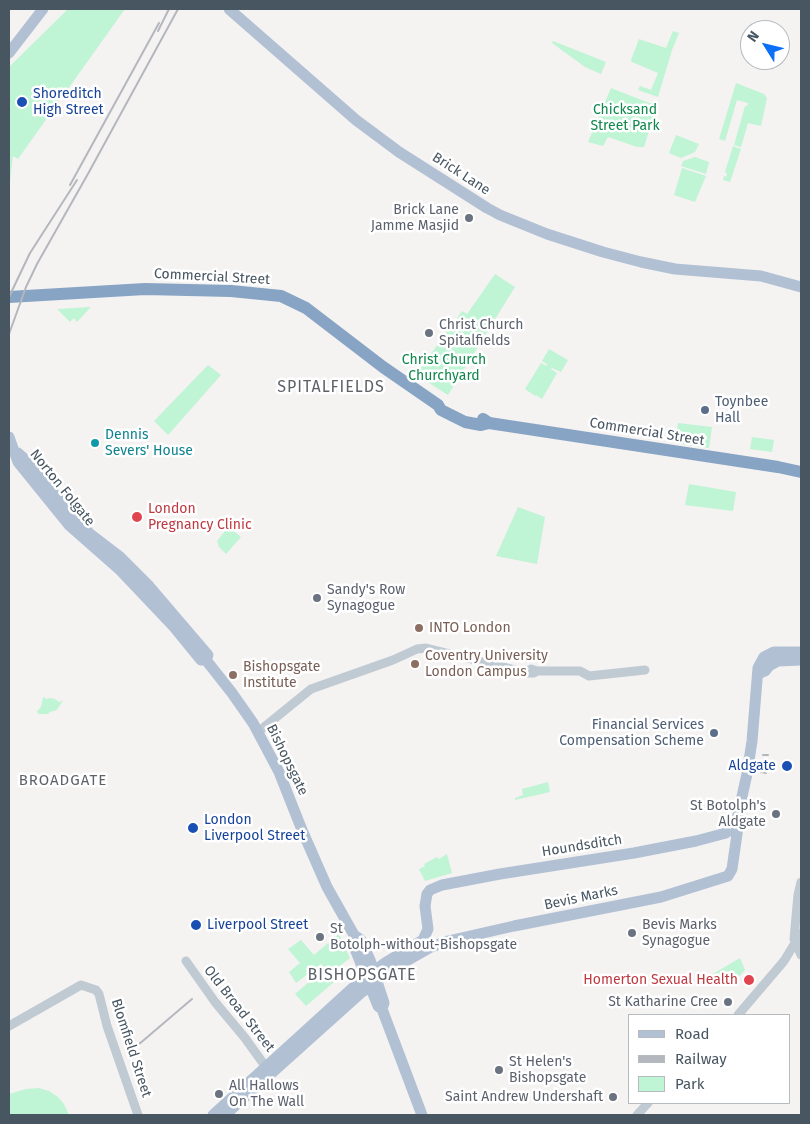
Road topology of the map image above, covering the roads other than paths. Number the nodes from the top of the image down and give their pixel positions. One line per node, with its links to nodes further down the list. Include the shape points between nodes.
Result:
1 (43, 9): 3 (main road)
2 (229, 9): 4 (main road, Brick Lane, via 356,120 397,151 487,208 548,234 641,262 676,269 761,276)
3 (9, 53)
4 (801, 286)
5 (9, 296): 7 (highway, Commercial Street, via 154,288 281,296 306,308 441,410 461,420)
6 (9, 437): 8 (main road, Norton Folgate, via 15,450)
7 (801, 472)
8 (91, 539): 13 (main road, Bishopsgate, via 201,660 206,660)
9 (801, 652): 12 (main road, via 769,654 759,664)
10 (801, 660): 12 (main road, via 778,661)
11 (641, 670): 13 (street, via 589,676 580,671 521,670 426,648 417,649 311,689)
12 (758, 674): 14 (main road, via 751,749)
13 (258, 732): 22 (main road, Bishopsgate, via 279,772 320,872 354,935 353,944)
14 (737, 819): 16 (main road, Houndsditch, via 726,833 715,836 641,852 442,885 427,894 424,906); 18 (main road, Bevis Marks, via 732,868 728,876 661,897)
15 (801, 882): 19 (street, via 794,928)
16 (428, 929): 18 (main road, via 438,938); 22 (main road, via 426,937)
17 (801, 933): 19 (street)
18 (448, 941): 22 (main road, Bevis Marks)
19 (796, 944): 20 (street); 23 (street)
20 (801, 955)
21 (186, 961): 25 (street, Old Broad Street)
22 (371, 979): 25 (main road); 30 (main road, Bishopsgate, via 378,1006 382,1009)
23 (739, 1014)
24 (9, 1026): 27 (street, Blomfield Street, via 81,985 96,990)
25 (269, 1071): 28 (main road); 29 (main road)
26 (647, 1104): 31 (street)
27 (138, 1115)
28 (213, 1115)
29 (225, 1115)
30 (422, 1115)
31 (637, 1115)

